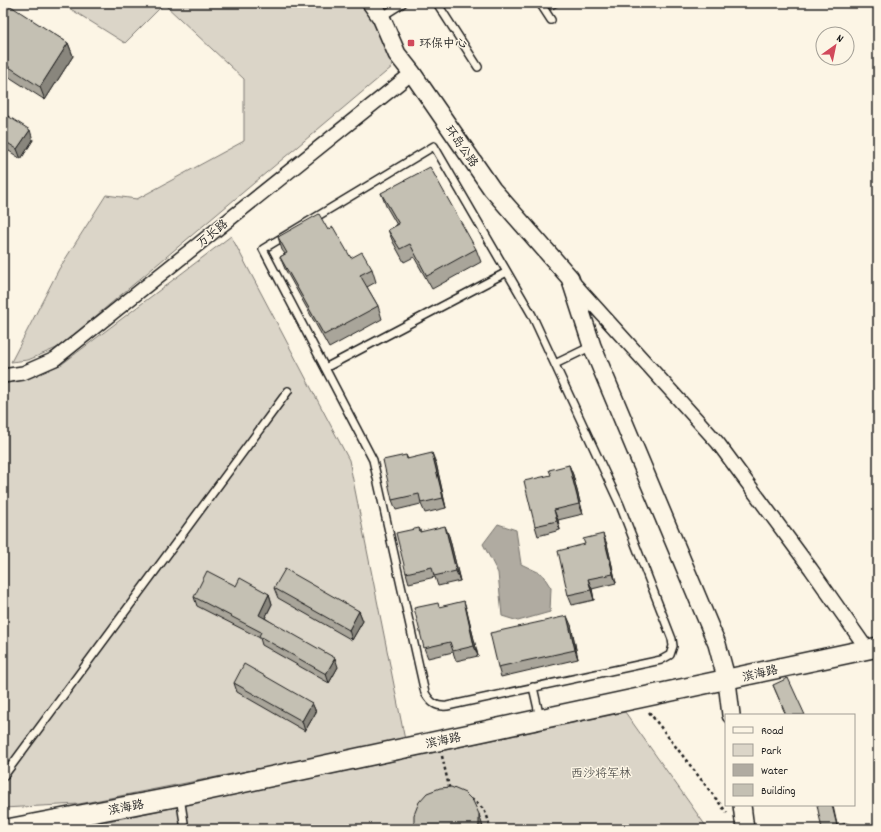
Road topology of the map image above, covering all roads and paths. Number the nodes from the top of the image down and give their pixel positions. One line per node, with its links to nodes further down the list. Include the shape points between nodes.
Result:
1 (371, 3): 5 (street, 环岛公路)
2 (403, 3): 5 (lane)
3 (437, 3): 7 (lane)
4 (540, 3): 6 (lane)
5 (381, 17): 8 (street, 环岛公路, via 397,54)
6 (551, 20)
7 (478, 67)
8 (412, 73): 10 (street, 环岛公路, via 492,189); 14 (street, 万长路, via 55,359 23,373)
9 (507, 272): 12 (lane, via 532,315); 13 (lane); 13 (lane, via 434,146 263,249)
10 (570, 278): 11 (street); 16 (street, via 718,443)
11 (592, 346): 12 (lane); 17 (street, via 717,644)
12 (555, 364): 18 (lane, via 620,505 673,646 670,655 661,660)
13 (325, 368): 18 (lane, via 373,460 425,693 430,702 438,707 447,706)
14 (3, 376)
15 (288, 391): 23 (lane)
16 (873, 648): 17 (main road, 滨海路)
17 (726, 681): 19 (main road, 滨海路); 20 (street)
18 (533, 688): 21 (lane)
19 (639, 699): 21 (main road, 滨海路); 27 (path)
20 (731, 714)
21 (541, 720): 22 (main road, 滨海路)
22 (439, 741): 24 (path, via 448,787); 25 (main road, 滨海路)
23 (3, 777)
24 (452, 790)
25 (180, 796): 29 (main road, 滨海路); 31 (lane)
26 (469, 798): 32 (path, via 480,804 489,817)
27 (725, 798)
28 (736, 811): 33 (street)
29 (87, 822): 30 (main road, 滨海路)
30 (5, 829)
31 (185, 829)
32 (490, 829)
33 (745, 829)

